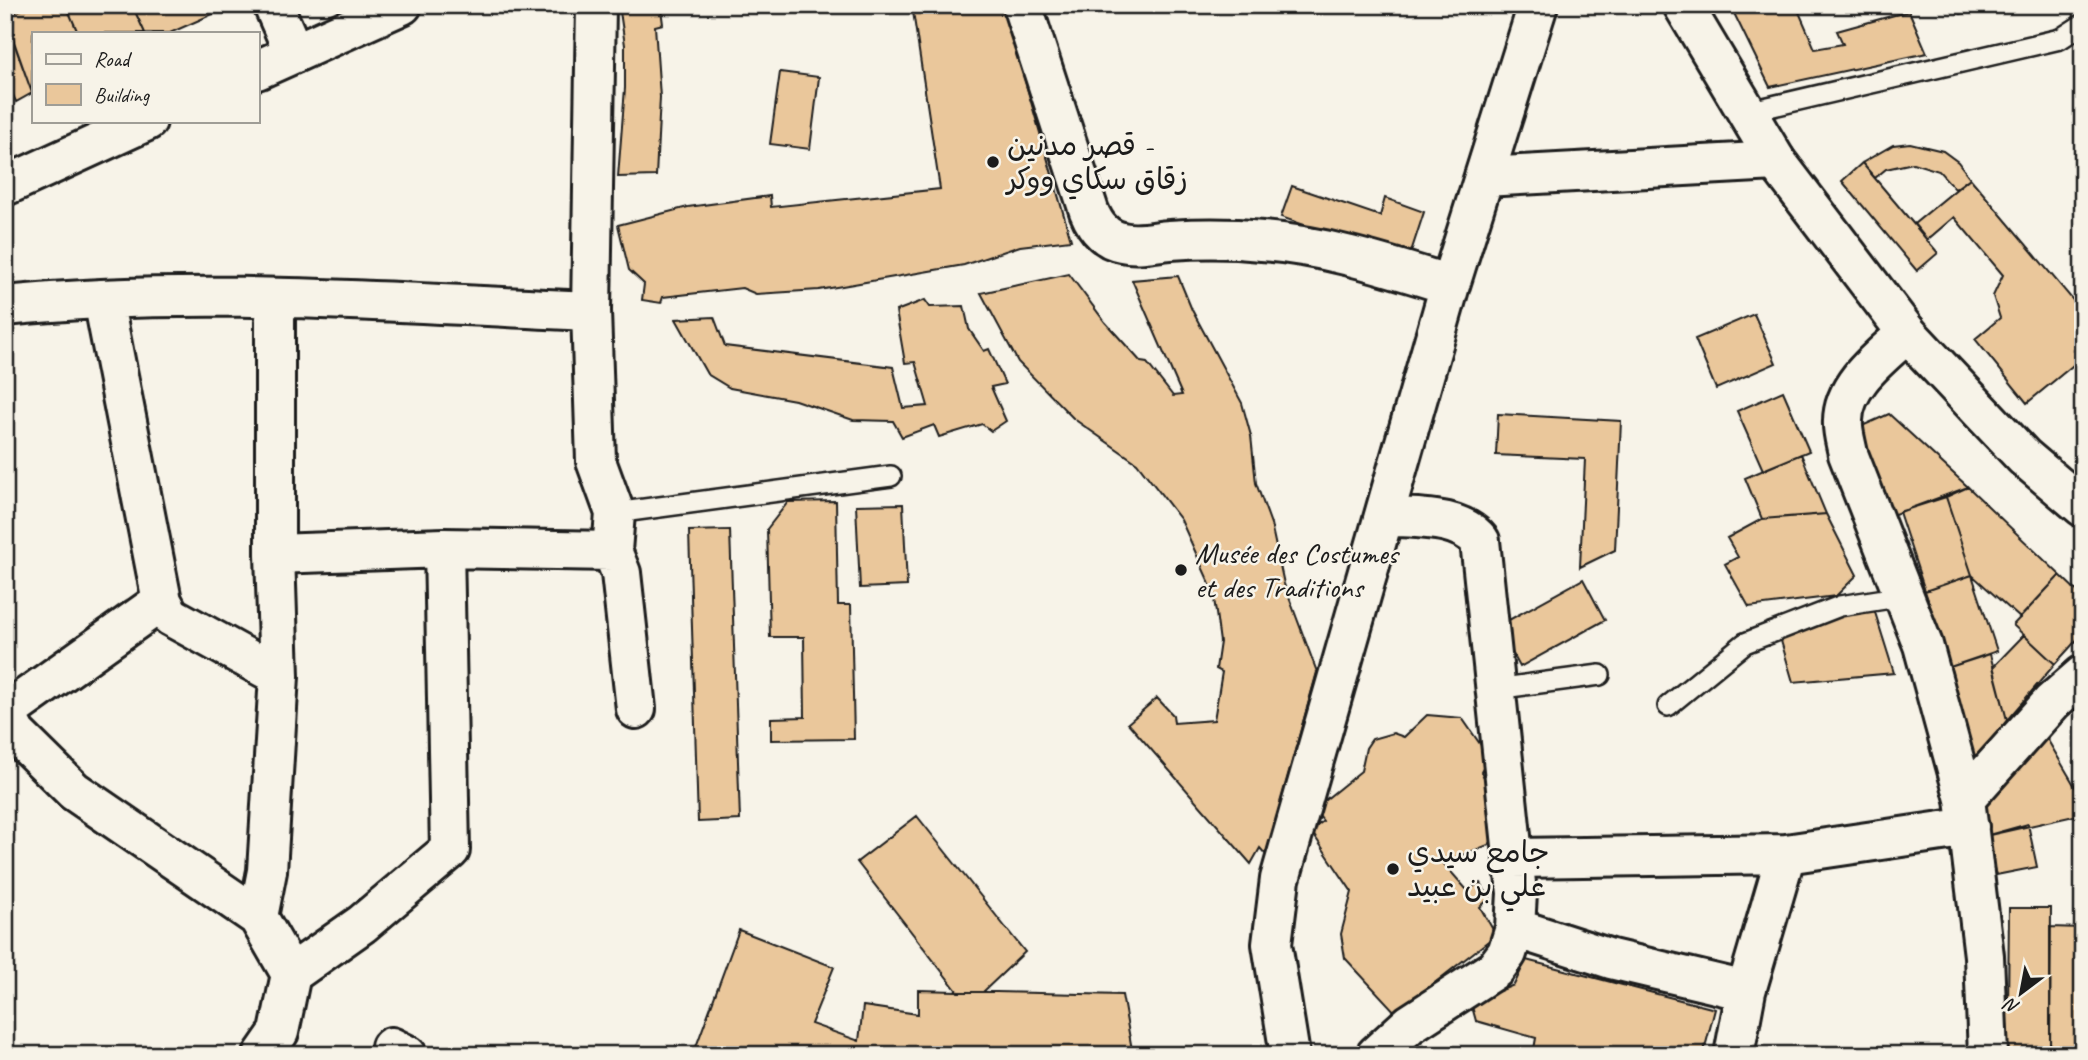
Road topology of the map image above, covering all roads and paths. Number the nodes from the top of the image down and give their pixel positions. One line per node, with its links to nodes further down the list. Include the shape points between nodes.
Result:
1 (273, 5): 8 (street)
2 (402, 5): 8 (street)
3 (596, 5): 19 (street)
4 (1022, 5): 15 (street, via 1089,211 1106,235 1136,244 1212,239 1311,247)
5 (1538, 5): 13 (street)
6 (1683, 5): 10 (street)
7 (2083, 24): 10 (lane, via 2060,39)
8 (294, 53): 9 (street)
9 (259, 68)
10 (1747, 112): 12 (street)
11 (145, 122): 14 (street)
12 (1776, 160): 13 (street); 20 (street)
13 (1484, 177): 15 (street)
14 (5, 186)
15 (1450, 285): 24 (street)
16 (275, 298): 17 (street); 19 (street); 27 (street)
17 (103, 299): 18 (street); 29 (street)
18 (5, 306)
19 (591, 311): 23 (street, via 596,461)
20 (1907, 333): 22 (street, via 2024,457); 28 (street, via 1847,396 1842,420 1847,454)
21 (891, 476): 23 (lane)
22 (2083, 507)
23 (615, 513): 26 (street)
24 (1384, 516): 33 (street, via 1455,523 1470,529 1480,541); 45 (street, via 1280,879 1272,944)
25 (444, 548): 26 (street); 27 (street); 42 (street, via 450,850 362,924)
26 (612, 551): 35 (street, via 621,573)
27 (275, 554): 32 (street)
28 (1904, 596): 34 (lane, via 1840,606 1745,643); 37 (street, via 1923,645)
29 (162, 601): 32 (street, via 170,616 184,626); 36 (street)
30 (1600, 675): 33 (lane)
31 (2083, 675): 37 (street, via 2052,702)
32 (279, 676): 40 (street, via 267,871)
33 (1495, 689): 39 (street)
34 (1668, 706)
35 (636, 709)
36 (5, 713): 40 (street, via 16,734 74,791)
37 (1967, 813): 38 (street); 48 (street, via 1984,956)
38 (1786, 855): 39 (street); 43 (street)
39 (1513, 858): 41 (street)
40 (258, 917): 42 (street)
41 (1515, 928): 43 (street, via 1611,959); 46 (street, via 1507,953 1495,969 1410,1024)
42 (291, 974): 44 (street, via 279,1032)
43 (1746, 991): 47 (street)
44 (263, 1055)
45 (1290, 1055)
46 (1377, 1055)
47 (1734, 1055)
48 (1989, 1055)

